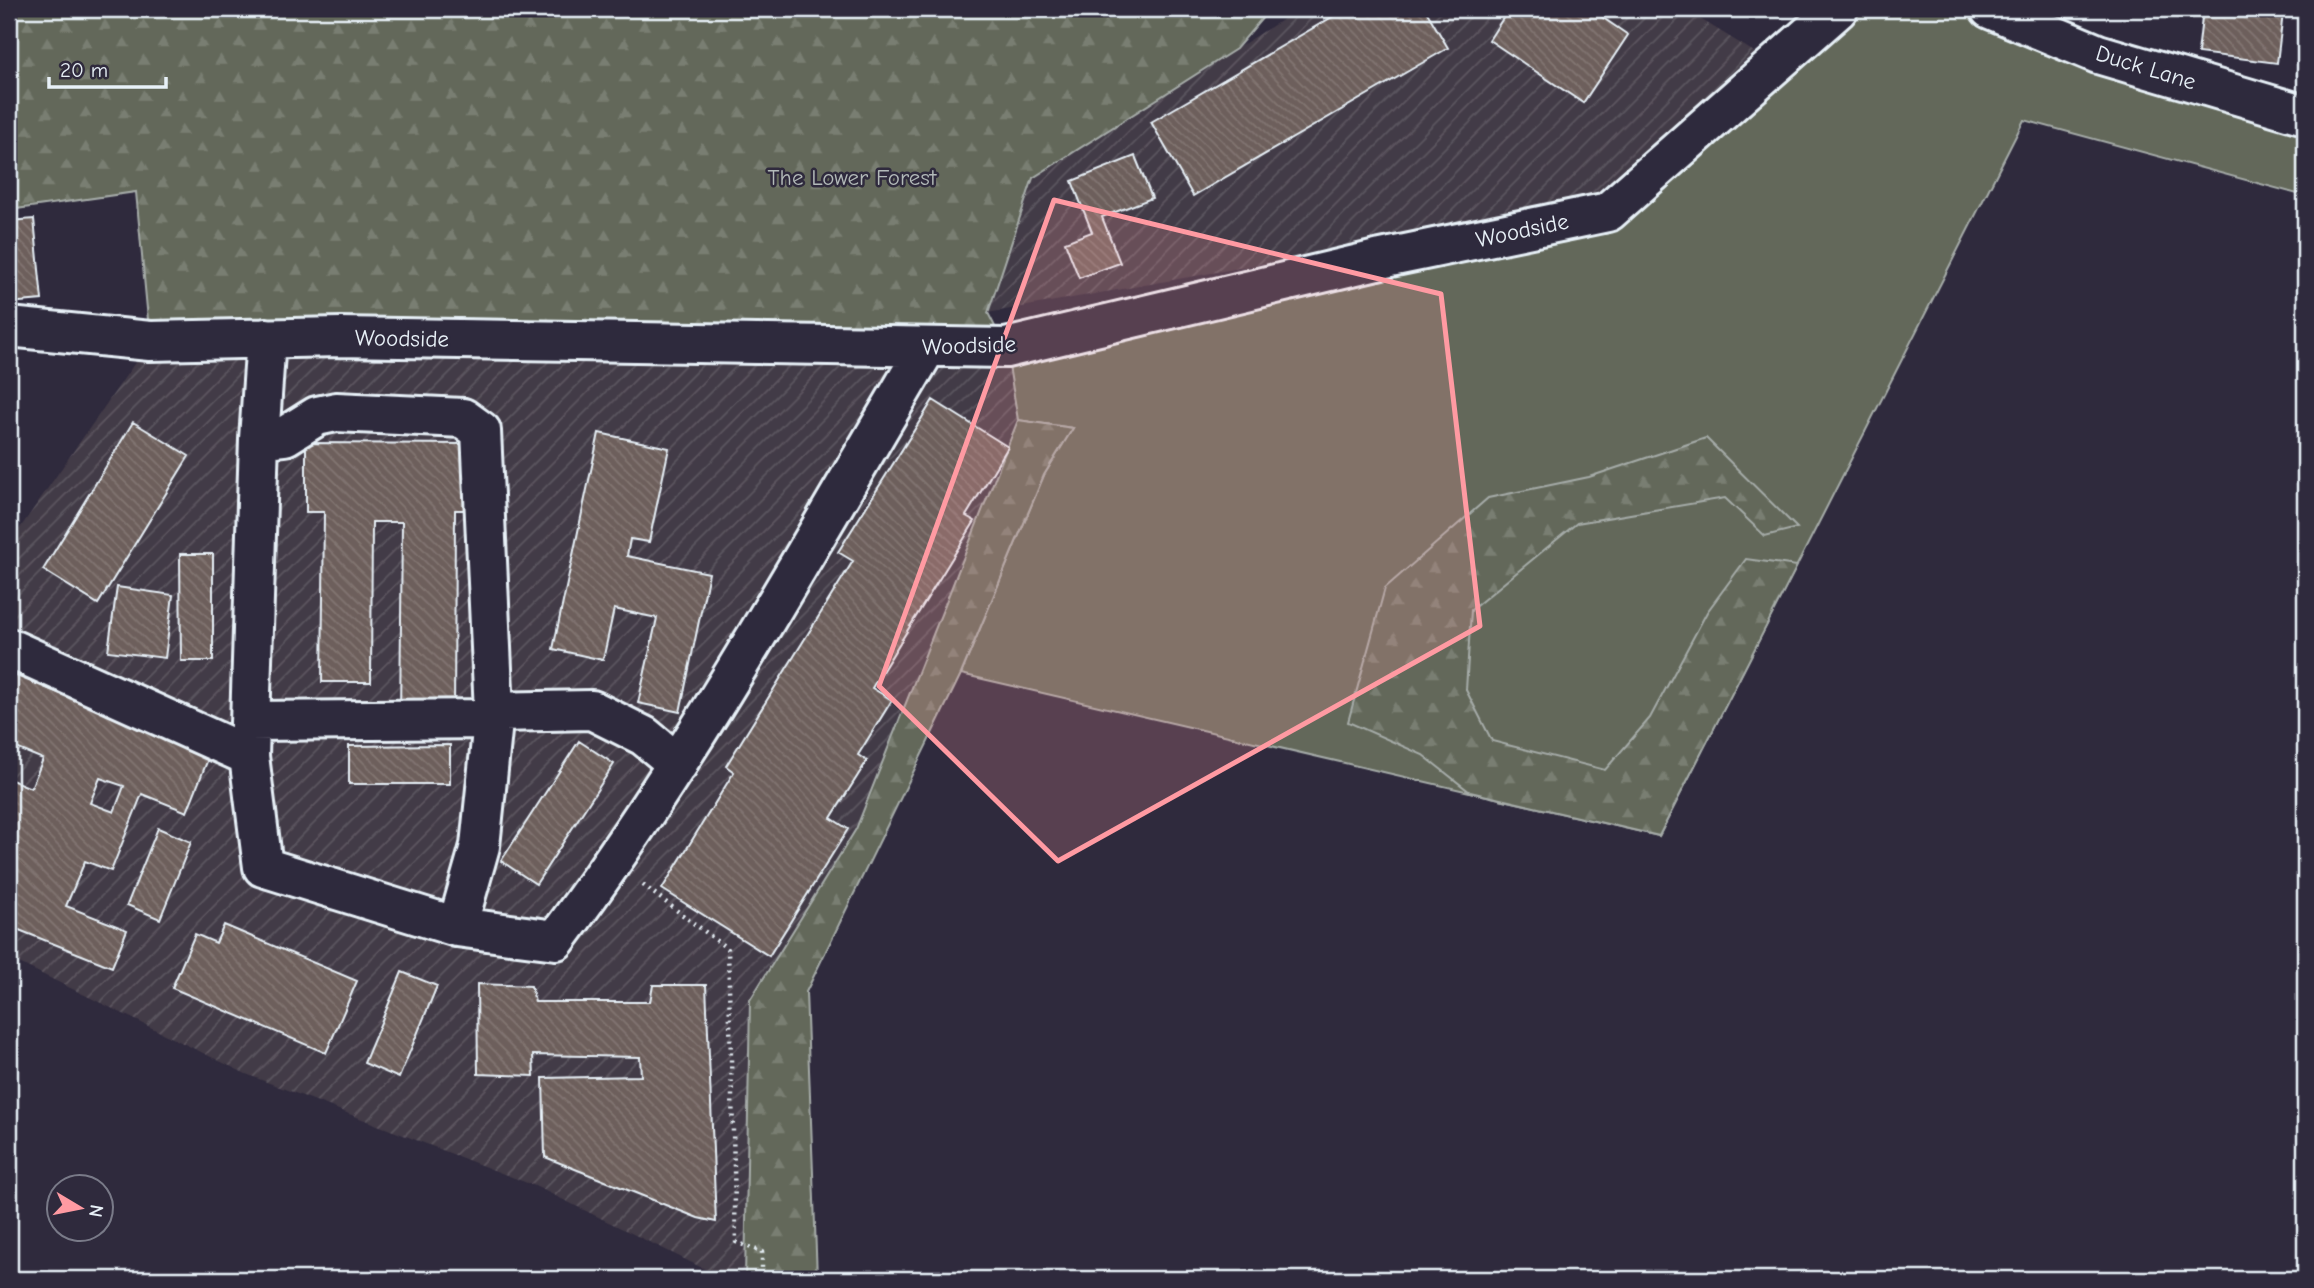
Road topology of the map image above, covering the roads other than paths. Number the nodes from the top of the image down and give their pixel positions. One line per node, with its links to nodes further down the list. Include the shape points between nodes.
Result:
1 (1838, 9): 6 (street, Woodside, via 1608,212 1381,259 1006,348)
2 (1990, 9): 3 (street, Duck Lane, via 2098,54)
3 (2305, 115)
4 (9, 327): 5 (street, Woodside, via 150,341)
5 (266, 338): 6 (street, Woodside); 7 (street)
6 (928, 347): 11 (street)
7 (259, 439): 9 (street, via 285,436 317,416 336,412 463,418 481,431); 10 (street)
8 (9, 648): 10 (street)
9 (494, 716): 10 (street); 11 (street, via 592,710 644,736); 12 (street, via 480,846)
10 (249, 738): 12 (street, via 263,867)
11 (678, 764): 12 (street, via 556,940)
12 (457, 927)

